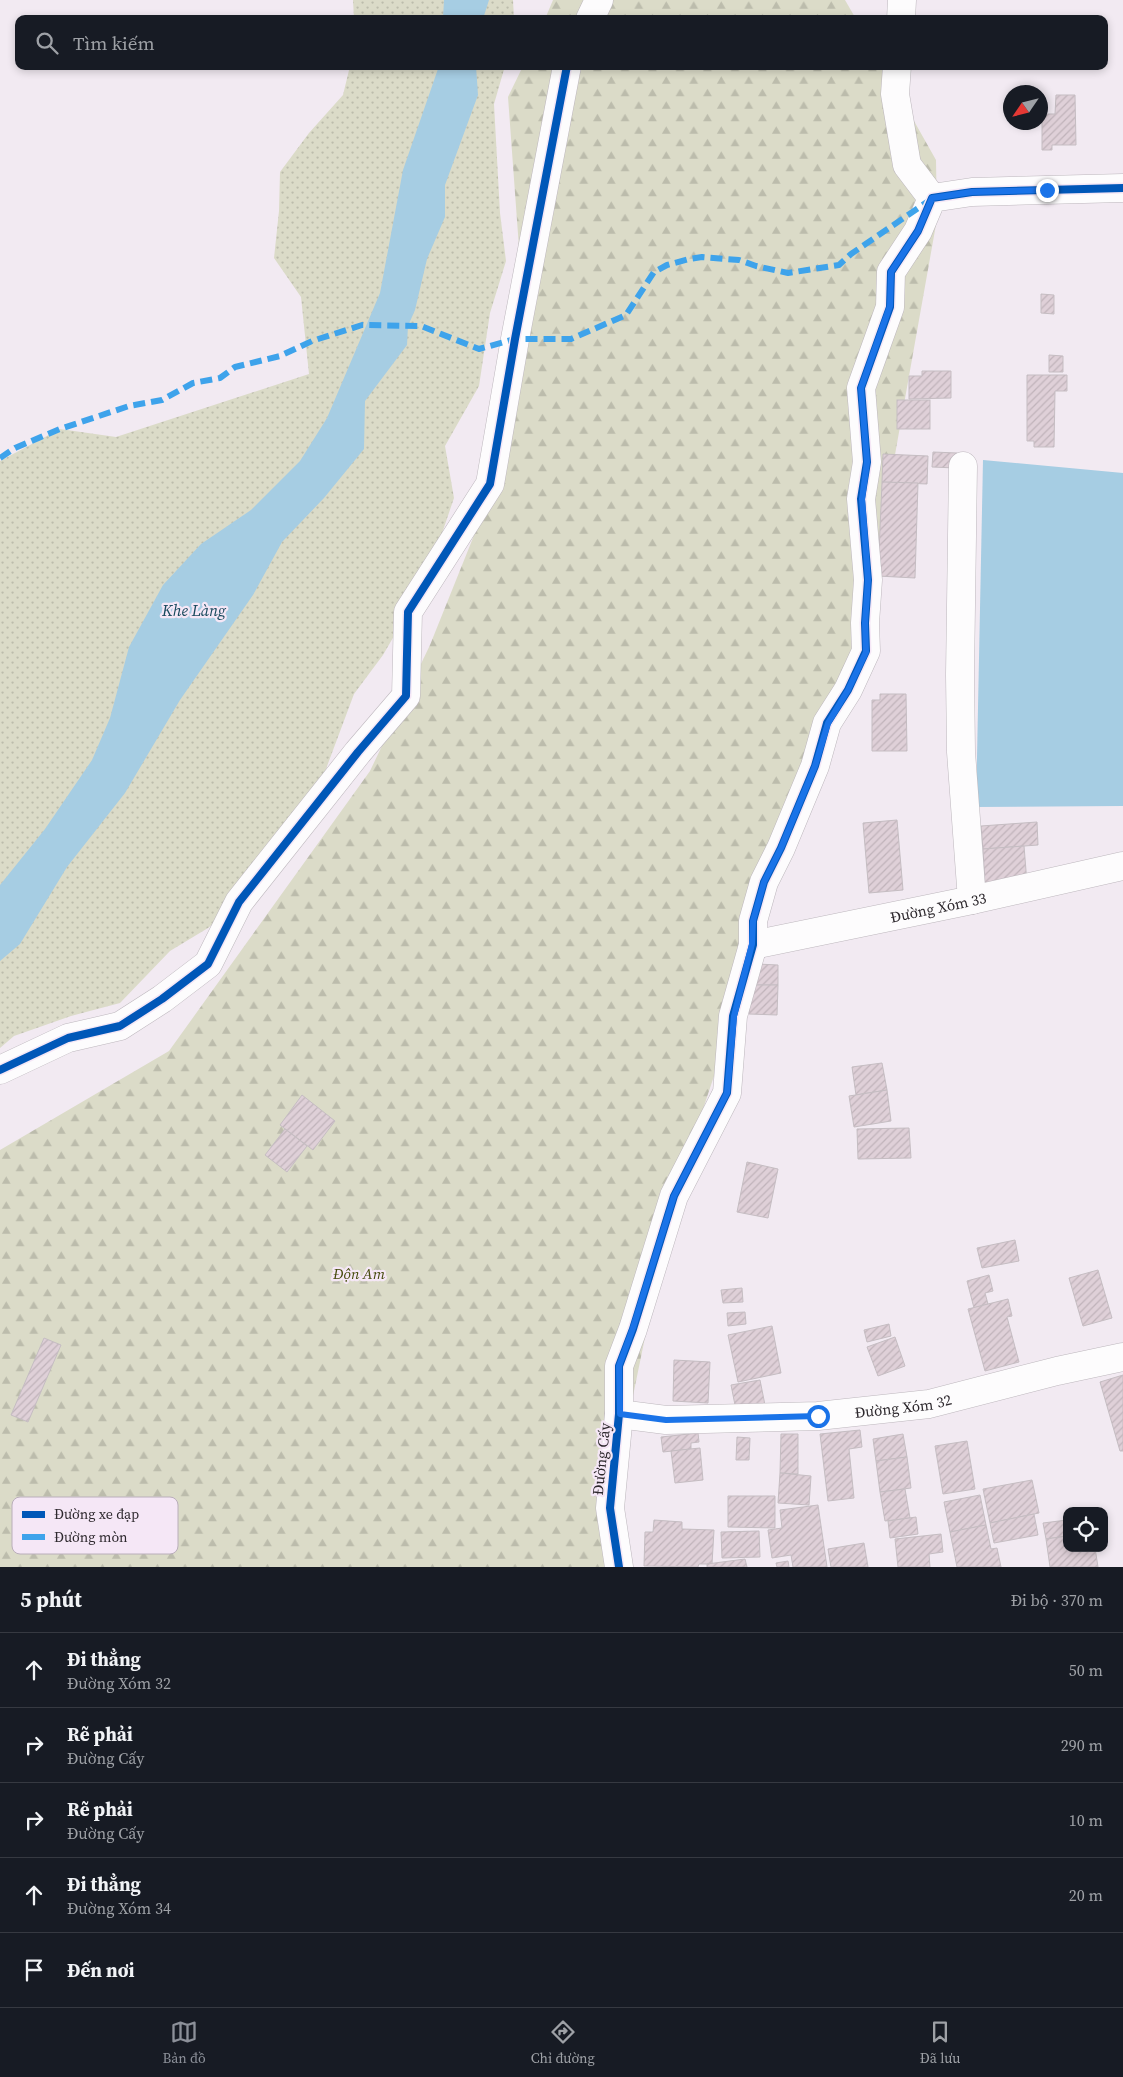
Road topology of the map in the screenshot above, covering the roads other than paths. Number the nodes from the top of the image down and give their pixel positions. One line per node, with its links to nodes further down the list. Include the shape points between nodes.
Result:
1 (599, 0): 3 (street)
2 (902, 0): 4 (street)
3 (592, 15)
4 (901, 15)
5 (566, 70): 13 (street, via 490,484 408,612 406,696 240,902 208,964 120,1026 68,1038)
6 (897, 70): 8 (street, via 895,94 907,165)
7 (1123, 188): 8 (street, via 972,192)
8 (932, 198): 12 (street, Đường Cấy, via 918,231 891,272 890,306 861,388 867,462 862,499 868,580 866,652 828,723 815,766 764,882 753,921)
9 (963, 466): 11 (street, via 960,675)
10 (1123, 866): 11 (street, Đường Xóm 33)
11 (972, 900): 12 (street, Đường Xóm 33)
12 (752, 944): 15 (street, Đường Cấy, via 734,1016 727,1093 674,1196 619,1366)
13 (0, 1070)
14 (1123, 1357): 15 (street, Đường Xóm 32, via 929,1404 791,1417 666,1420)
15 (620, 1414): 16 (street, Đường Cấy, via 610,1508)
16 (620, 1567)

